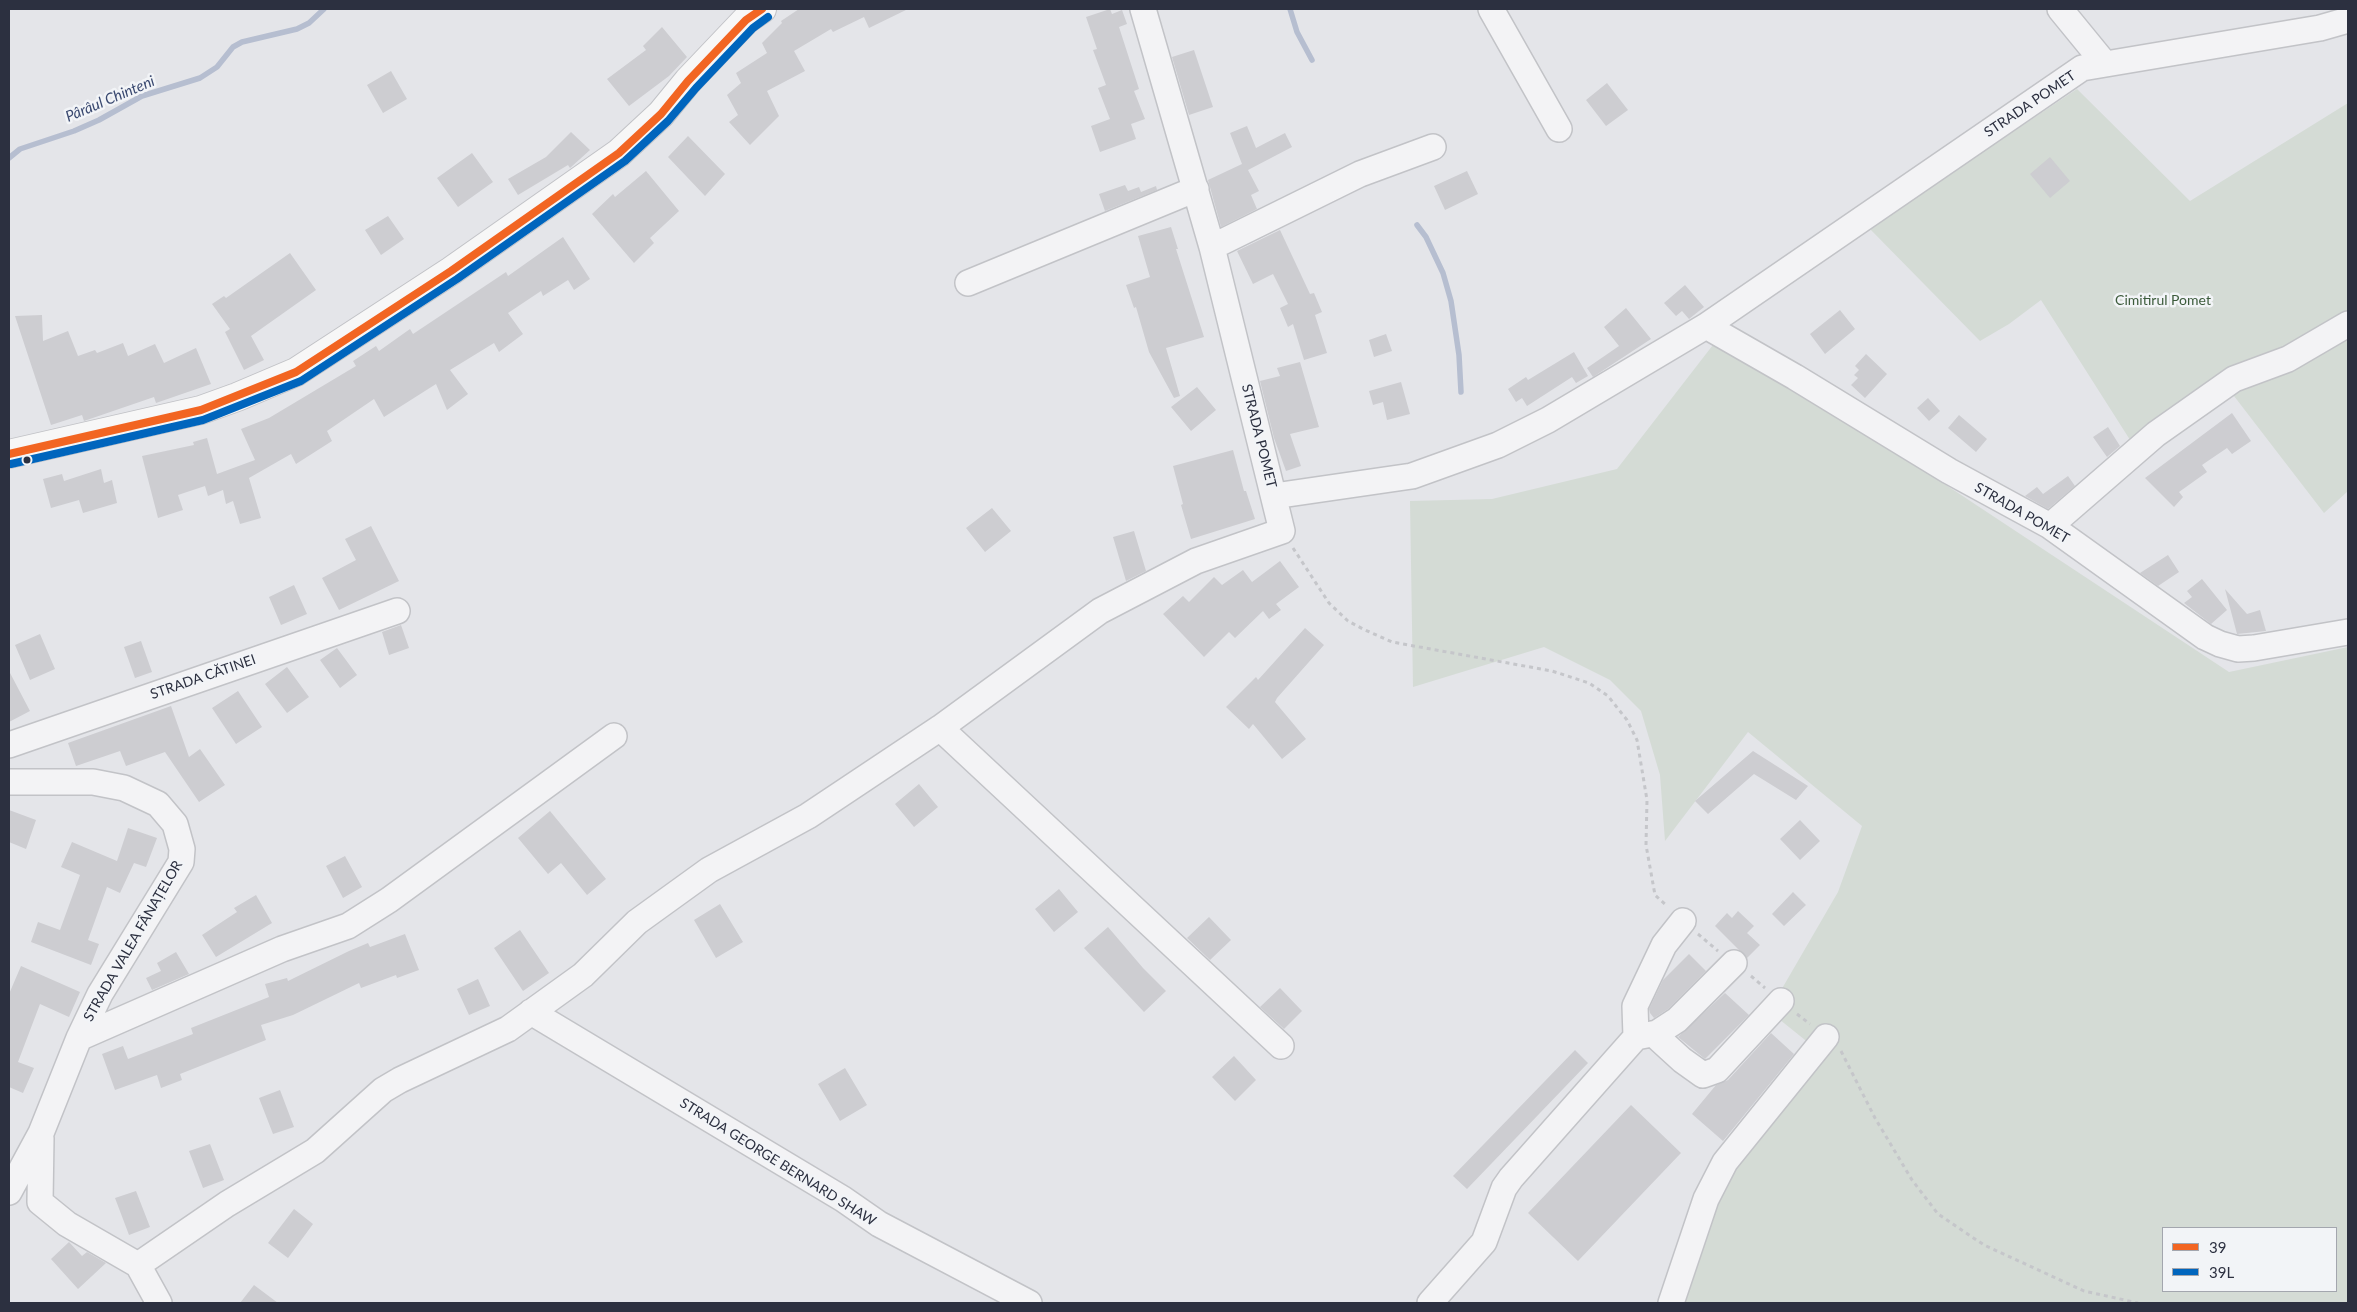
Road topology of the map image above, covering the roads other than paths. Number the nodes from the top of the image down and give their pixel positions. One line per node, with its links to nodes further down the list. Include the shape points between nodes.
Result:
1 (762, 9): 14 (main road, via 746,20 661,114 619,153 451,271 296,372 201,410)
2 (1143, 9): 9 (street, STRADA POMET)
3 (1491, 9): 7 (street)
4 (2060, 9): 6 (street)
5 (2348, 20): 6 (street, STRADA POMET, via 2320,28)
6 (2106, 64): 13 (street, STRADA POMET, via 2082,68)
7 (1559, 129)
8 (1432, 147): 10 (street, via 1360,174)
9 (1196, 189): 10 (street, STRADA POMET); 11 (street)
10 (1212, 247): 15 (street, STRADA POMET)
11 (968, 283)
12 (2348, 324): 16 (street, via 2288,358 2234,379 2156,434)
13 (1706, 326): 15 (street, STRADA POMET, via 1548,420 1498,445 1412,476); 16 (street, STRADA POMET, via 1795,376 1949,471)
14 (9, 454)
15 (1274, 496): 19 (street, via 1282,531 1196,561 1100,611)
16 (2050, 526): 18 (street, STRADA POMET, via 2205,637 2220,644 2238,649 2254,648)
17 (397, 611): 21 (street, STRADA CĂTINEI)
18 (2348, 632)
19 (940, 728): 26 (street, via 808,816 709,870 637,922 583,974); 30 (street)
20 (614, 736): 29 (street, via 389,900 348,926 282,949)
21 (9, 744)
22 (9, 782): 29 (street, STRADA VALEA FÂNAȚELOR, via 93,782 124,788 158,804 175,824 181,840 181,862 100,994)
23 (1683, 921): 27 (street, via 1664,945 1635,1006)
24 (1734, 963): 27 (street, via 1677,1020)
25 (1781, 1001): 27 (street, via 1717,1070 1703,1075 1659,1039)
26 (531, 1012): 33 (street, via 508,1029 383,1090 315,1151 226,1204); 35 (street, STRADA GEORGE BERNARD SHAW, via 844,1199 879,1224)
27 (1646, 1035): 36 (street, via 1511,1178 1504,1188 1484,1242)
28 (1826, 1037): 37 (street, via 1725,1162 1706,1199)
29 (79, 1038): 31 (street, STRADA VALEA FÂNAȚELOR)
30 (1281, 1046)
31 (41, 1133): 32 (street, STRADA VALEA FÂNAȚELOR); 33 (street, via 40,1202 67,1224)
32 (9, 1192)
33 (138, 1265): 34 (street)
34 (159, 1303)
35 (1029, 1303)
36 (1430, 1303)
37 (1671, 1303)

